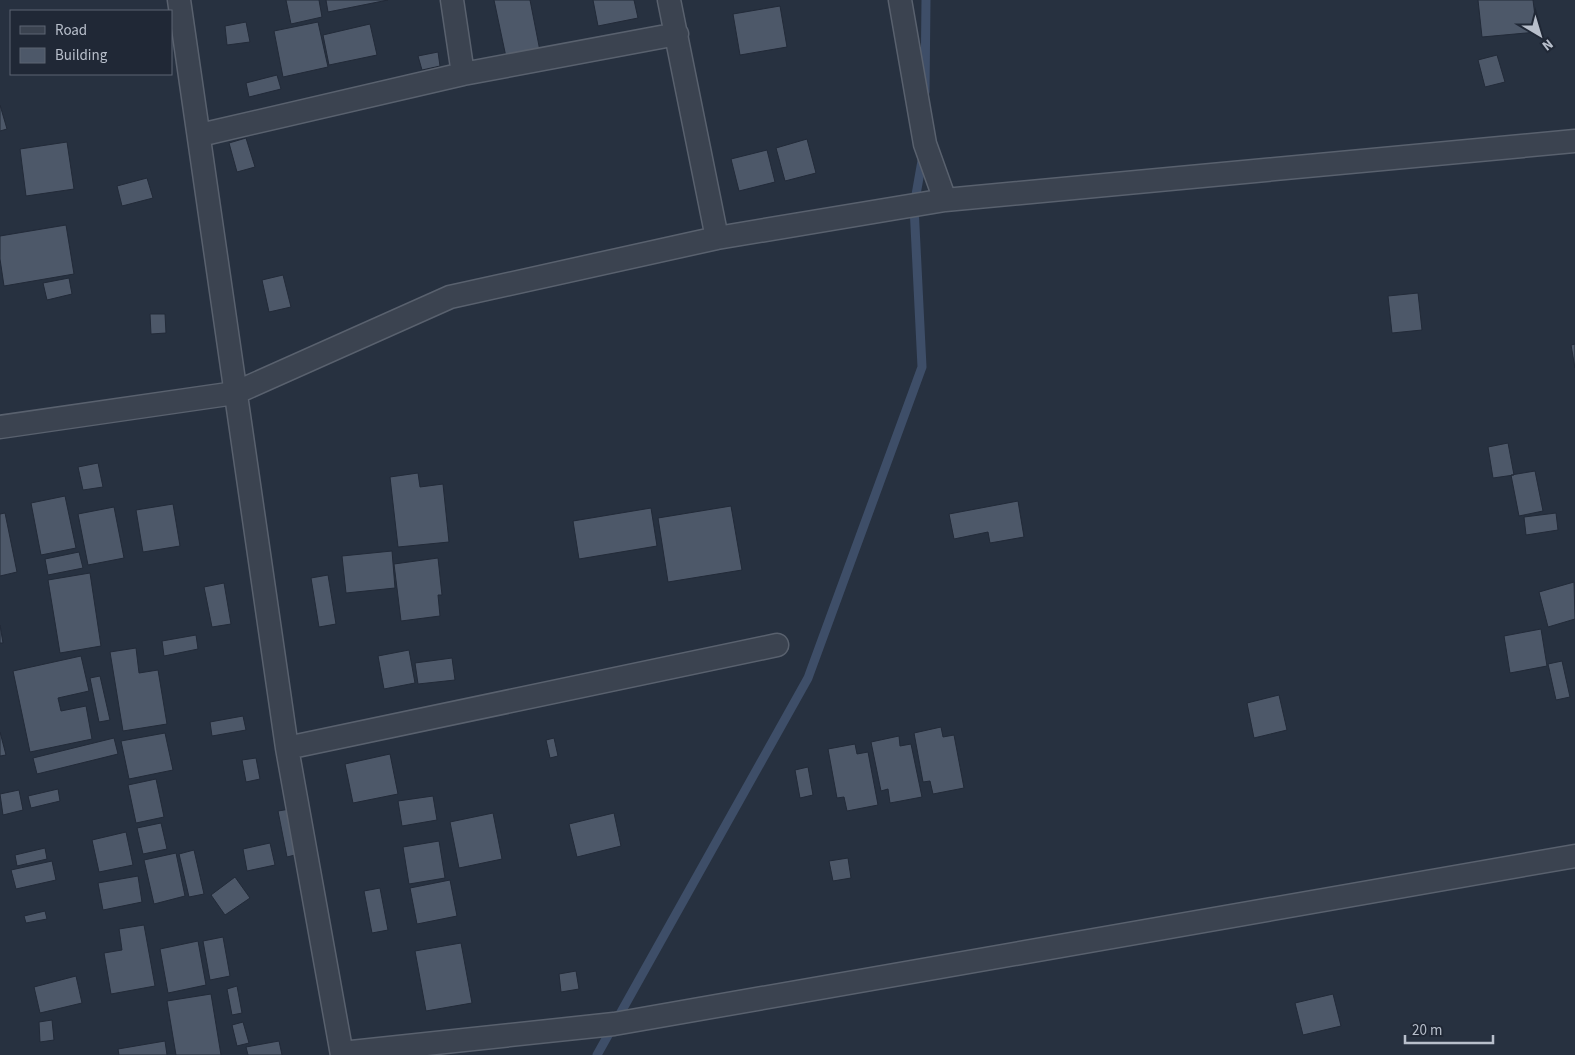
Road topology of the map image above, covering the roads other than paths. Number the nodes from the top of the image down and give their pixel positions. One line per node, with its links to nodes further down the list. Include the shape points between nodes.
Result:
1 (179, 0): 7 (street)
2 (452, 0): 6 (street)
3 (668, 0): 5 (street)
4 (900, 0): 9 (street, via 925,144)
5 (677, 34): 6 (street); 10 (street)
6 (463, 74): 7 (street)
7 (200, 134): 11 (street)
8 (1575, 141): 9 (street)
9 (945, 200): 10 (street)
10 (717, 238): 11 (street, via 450,297)
11 (235, 393): 12 (street); 14 (street)
12 (0, 427)
13 (777, 645): 14 (street)
14 (287, 748): 16 (street)
15 (1575, 856): 16 (street, via 614,1024)
16 (342, 1054)

